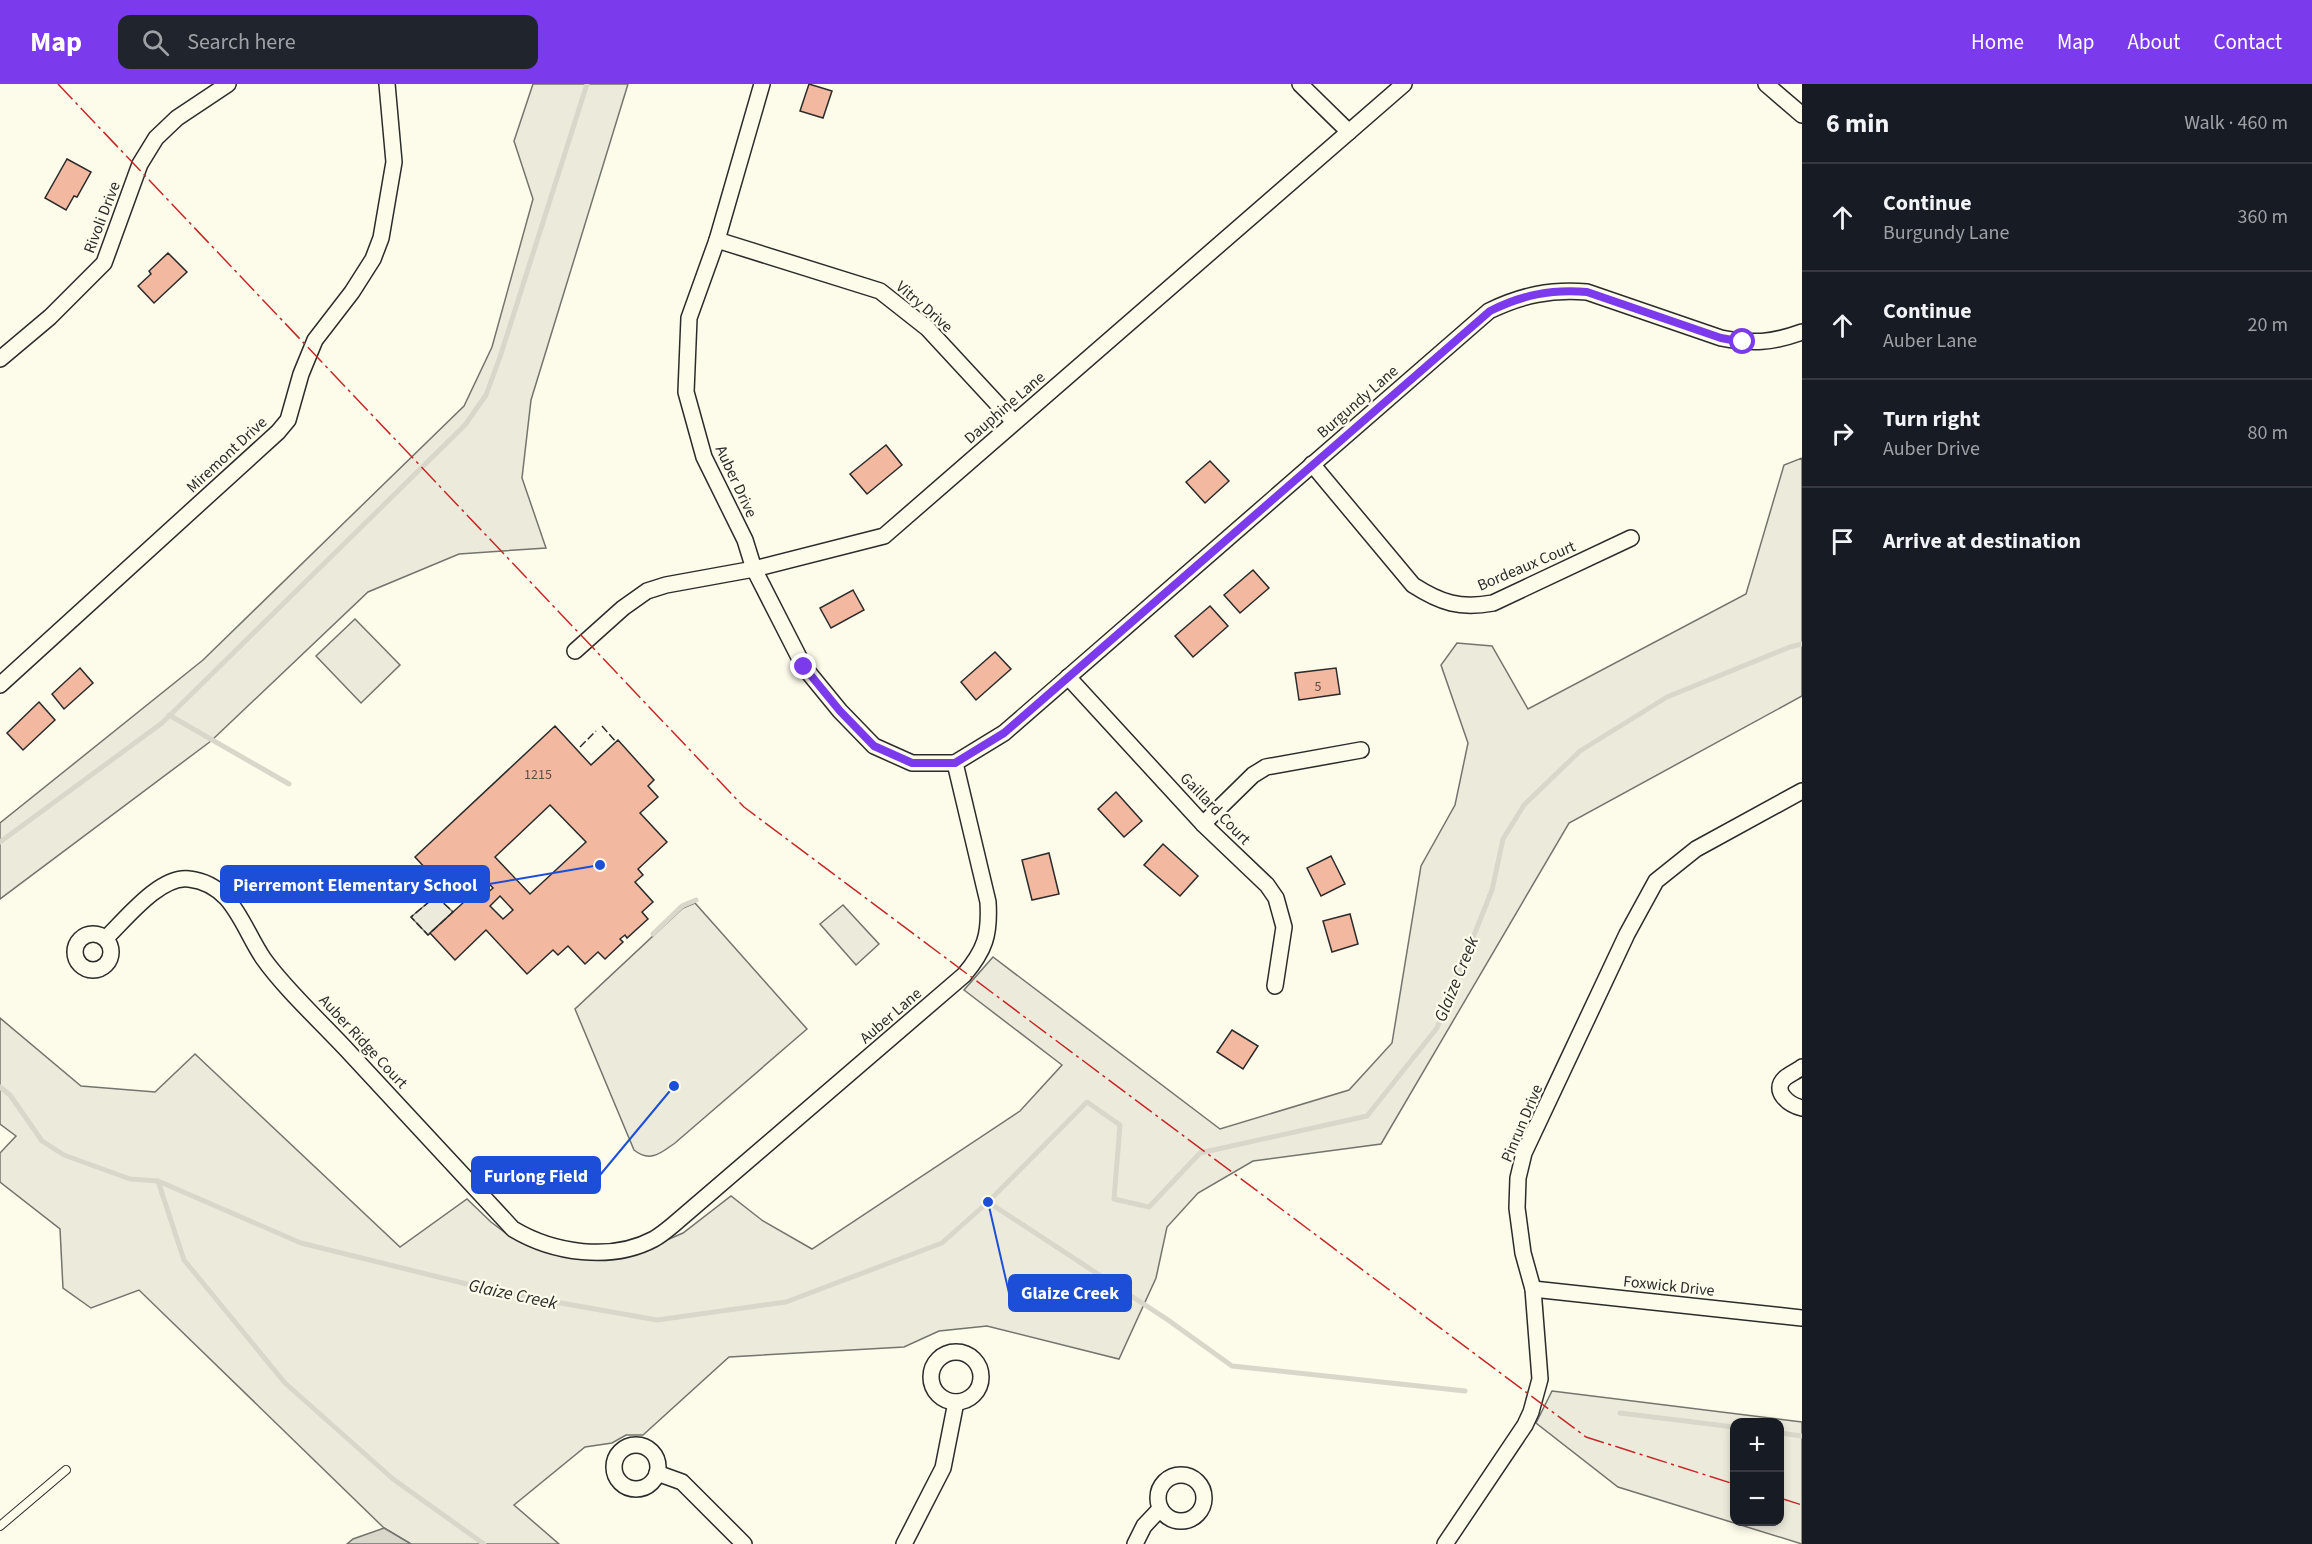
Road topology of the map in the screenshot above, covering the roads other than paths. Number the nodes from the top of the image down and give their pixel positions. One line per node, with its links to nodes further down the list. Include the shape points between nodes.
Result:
1 (228, 84): 11 (street, Rivoli Drive, via 177,118 156,138 140,164 104,263 50,317)
2 (387, 84): 18 (street, Miremont Drive, via 394,162 381,238 373,260 315,340 288,420)
3 (762, 84): 9 (street, Auber Drive)
4 (1300, 84): 8 (street)
5 (1404, 84): 8 (street, Dauphine Lane)
6 (1766, 84): 7 (street)
7 (1802, 115)
8 (1349, 132): 12 (street, Dauphine Lane)
9 (717, 240): 12 (street, Vitry Drive, via 880,291 927,327); 15 (street, Auber Drive, via 689,318 686,392 704,457 745,540)
10 (1802, 332): 13 (street, Burgundy Lane, via 1770,342 1743,342 1587,292 1539,292 1490,311)
11 (0, 359)
12 (1014, 422): 15 (street, Dauphine Lane, via 884,536)
13 (1312, 464): 14 (street, Bordeaux Court, via 1413,585 1433,598 1453,604 1473,607 1493,603); 17 (street, Burgundy Lane)
14 (1631, 538)
15 (754, 569): 16 (street, Dauphine Lane, via 647,591); 20 (street, Auber Drive, via 804,667 874,746 912,763)
16 (575, 651)
17 (1068, 677): 20 (street, Burgundy Lane, via 1004,733); 22 (street, Gaillard Court)
18 (0, 685)
19 (1360, 750): 22 (street, via 1266,767)
20 (955, 763): 27 (street, Auber Lane, via 988,902 990,926 977,960 673,1226 646,1242)
21 (1802, 791): 28 (street, Pinrun Drive, via 1696,849 1656,882 1640,909 1524,1153 1517,1208)
22 (1203, 824): 24 (street, Gaillard Court, via 1276,898 1284,927)
23 (106, 938): 27 (street, Auber Ridge Court, via 153,892 167,884 186,878 218,890 232,903 271,967 513,1229 546,1245 588,1252)
24 (1275, 986)
25 (1802, 1067): 26 (street, via 1785,1078 1781,1091 1786,1102)
26 (1802, 1108)
27 (618, 1250)
28 (1533, 1289): 29 (street, Foxwick Drive); 38 (street, Pinrun Drive, via 1540,1379 1532,1412)
29 (1802, 1318)
30 (956, 1402): 36 (street, via 943,1468)
31 (66, 1470): 34 (lane)
32 (657, 1473): 35 (street, via 682,1482)
33 (1160, 1509): 37 (street, via 1144,1526)
34 (0, 1526)
35 (744, 1544)
36 (904, 1544)
37 (1135, 1544)
38 (1445, 1544)

